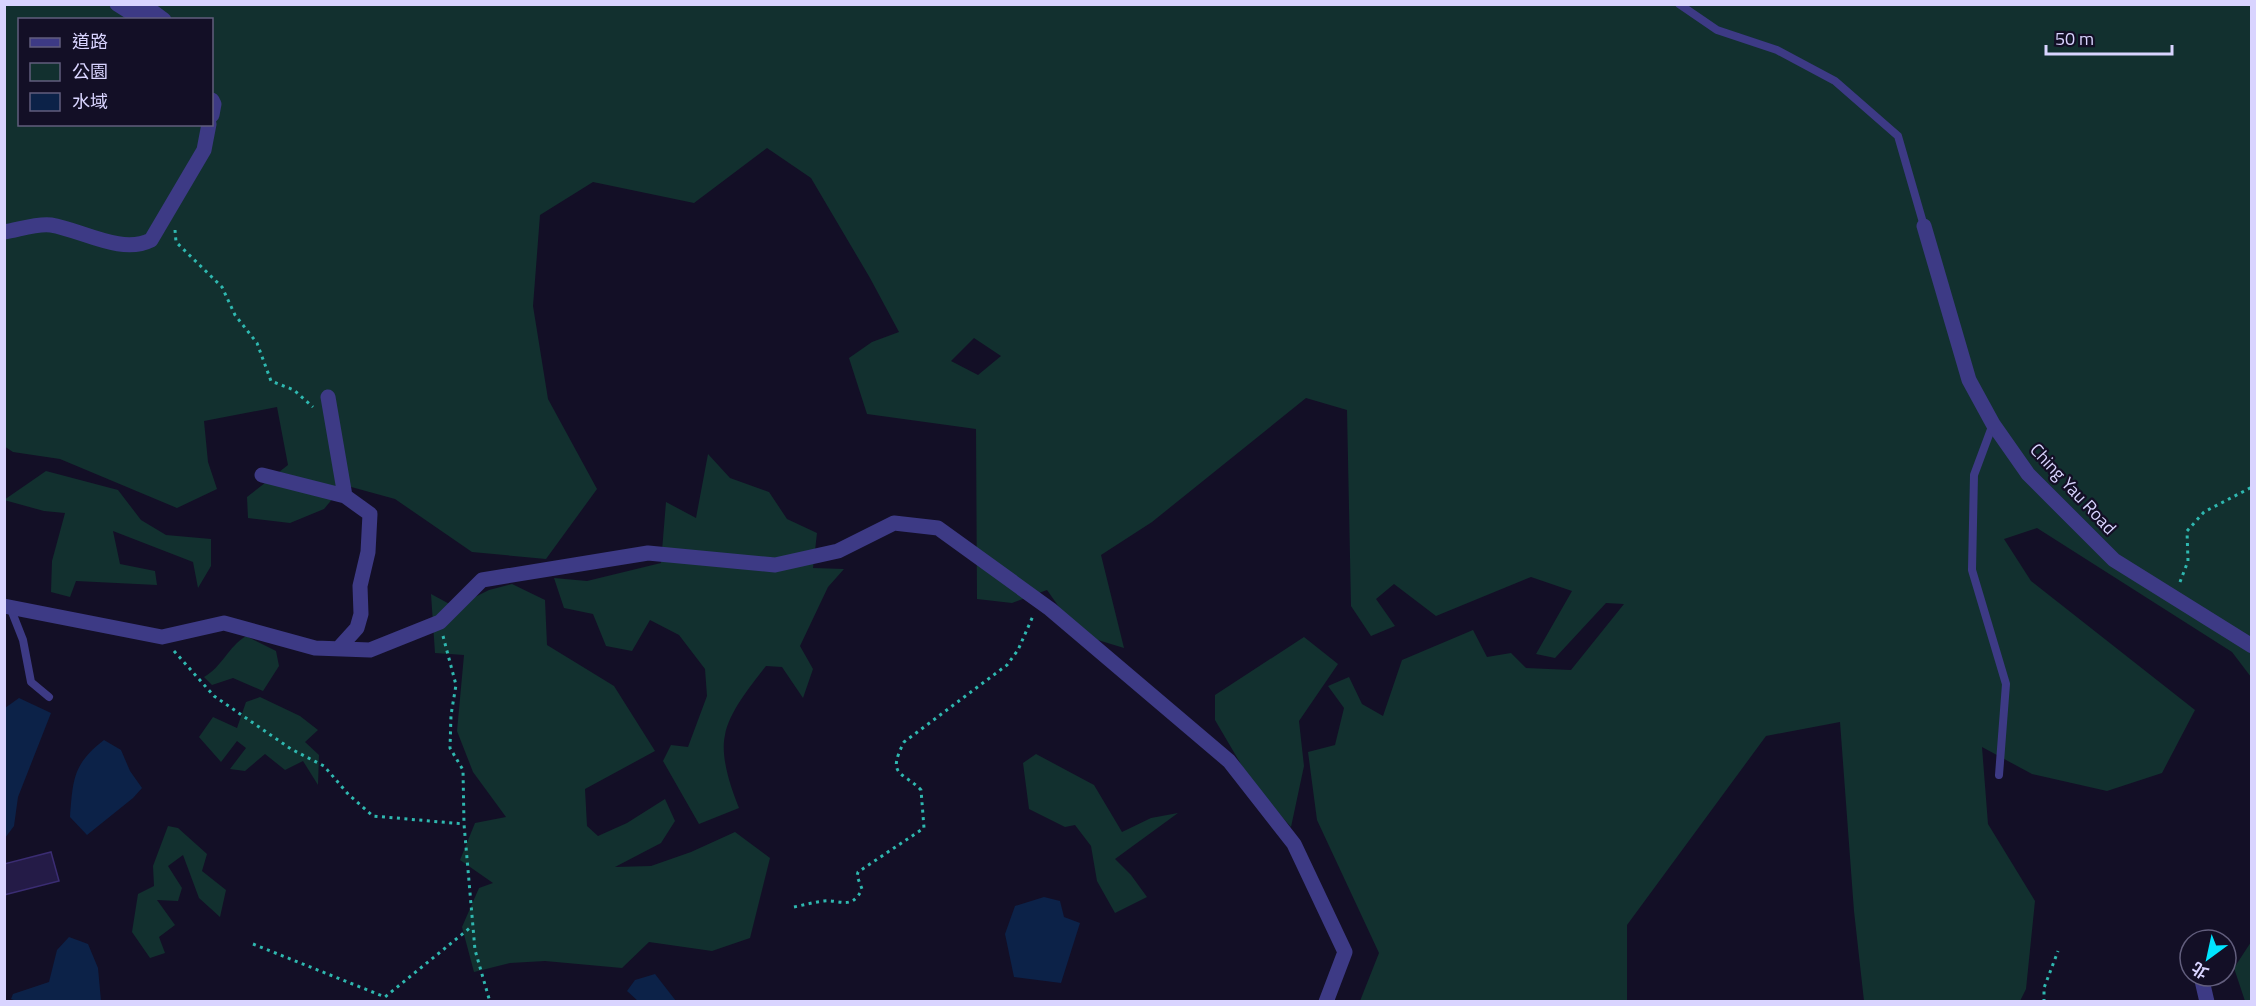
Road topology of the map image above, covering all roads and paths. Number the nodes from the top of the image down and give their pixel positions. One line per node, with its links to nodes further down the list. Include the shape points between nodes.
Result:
1 (117, 4): 3 (street, via 128,11 152,10)
2 (1680, 4): 6 (lane, via 1717,30 1777,50 1835,81 1898,136)
3 (162, 18)
4 (209, 126): 5 (street, via 204,150)
5 (170, 207): 7 (street, via 151,240 140,245 49,225); 9 (path, via 176,242 222,287 235,315 257,342 271,381 294,390)
6 (1924, 226): 10 (street, Ching Yau Road, via 1969,380)
7 (4, 232)
8 (328, 397): 9 (street)
9 (331, 420): 13 (street)
10 (1993, 424): 14 (street, Ching Yau Road, via 2028,474 2114,561); 22 (lane, via 1974,475 1972,570 2006,684)
11 (262, 475): 13 (street)
12 (2252, 487): 14 (path, via 2204,512 2187,531 2188,561)
13 (345, 496): 20 (street, via 370,514 370,526 360,586 361,614 357,628)
14 (2174, 598): 19 (street, Ching Yau Road)
15 (1039, 601): 17 (street, via 938,528 894,523 838,551 775,565 648,553 482,580); 24 (path, via 1018,650 1007,665 904,742 897,770 921,790 924,828 858,872 862,889 855,898 840,904 827,900); 29 (street, via 1229,761 1294,844 1345,952)
16 (7, 606): 18 (street); 21 (lane, via 23,640 31,682)
17 (440, 622): 20 (street, via 370,650); 23 (path, via 456,685 450,748 463,770)
18 (162, 637): 20 (street, via 224,623 315,648); 23 (path, via 214,696 291,749 324,766 373,816)
19 (2252, 646)
20 (338, 649)
21 (49, 697)
22 (1999, 775)
23 (464, 824): 25 (path)
24 (794, 907)
25 (472, 927): 26 (path, via 385,997); 28 (path)
26 (253, 944)
27 (2058, 951): 30 (path, via 2044,988)
28 (490, 1002)
29 (1326, 1002)
30 (2044, 1002)

